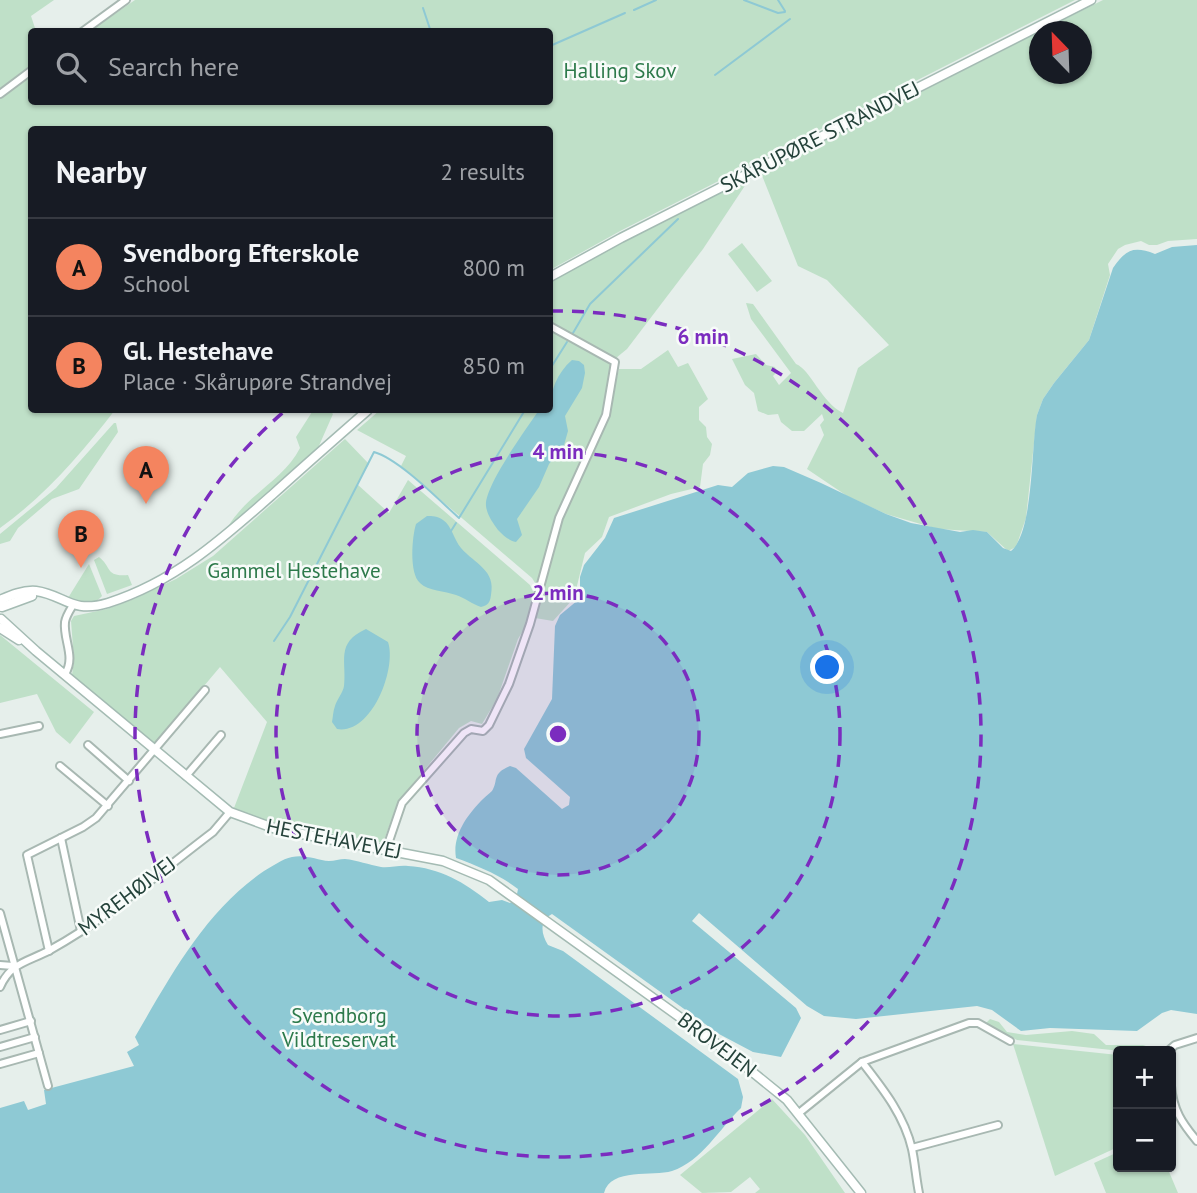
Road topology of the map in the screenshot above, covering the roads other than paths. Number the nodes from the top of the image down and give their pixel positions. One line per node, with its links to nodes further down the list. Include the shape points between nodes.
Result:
1 (126, 0): 3 (street)
2 (1091, 0): 7 (street, SKÅRUPØRE STRANDVEJ)
3 (116, 3): 4 (street)
4 (87, 28)
5 (28, 73): 6 (street)
6 (0, 93)
7 (553, 275)
8 (553, 328): 26 (street, via 615,362 606,415 559,518 530,624 489,725 483,731 464,733 402,803)
9 (365, 413): 11 (street, via 197,558 106,604)
10 (1, 603): 11 (street, via 48,594); 12 (street)
11 (72, 605): 13 (street, via 65,624 70,659)
12 (0, 623): 13 (street, HESTEHAVEVEJ)
13 (65, 674): 19 (street, HESTEHAVEVEJ)
14 (205, 690): 19 (street)
15 (39, 726): 16 (street)
16 (0, 734)
17 (221, 735): 21 (street)
18 (88, 745): 22 (street)
19 (154, 750): 21 (street, HESTEHAVEVEJ); 22 (street)
20 (60, 765): 23 (street)
21 (186, 776): 24 (street, HESTEHAVEVEJ)
22 (129, 781): 23 (street)
23 (107, 806): 25 (street, via 83,827)
24 (230, 812): 26 (street, HESTEHAVEVEJ, via 276,829); 29 (street, MYREHØJVEJ, via 213,832)
25 (61, 838): 29 (street); 30 (street, via 27,855)
26 (386, 850): 28 (street, HESTEHAVEVEJ, via 477,873)
27 (0, 913): 32 (street)
28 (549, 922): 46 (street, BROVEJEN, via 724,1049)
29 (81, 932): 30 (street, MYREHØJVEJ)
30 (49, 951): 32 (street, MYREHØJVEJ)
31 (0, 965): 32 (street, MYREHØJVEJ)
32 (15, 966): 33 (street, MYREHØJVEJ); 34 (street)
33 (0, 986)
34 (31, 1021): 35 (street); 36 (street)
35 (0, 1030)
36 (35, 1037): 40 (street); 41 (street)
37 (1197, 1038): 39 (street)
38 (1010, 1041): 42 (street, via 978,1023 969,1023)
39 (1174, 1046)
40 (0, 1048)
41 (39, 1053): 43 (street); 44 (street)
42 (862, 1062): 46 (street); 49 (street, via 891,1100)
43 (0, 1064)
44 (48, 1086)
45 (1175, 1109): 48 (street)
46 (799, 1113): 50 (street, BROVEJEN)
47 (998, 1125): 49 (street)
48 (1197, 1141)
49 (912, 1147): 51 (street)
50 (861, 1193)
51 (919, 1193)

